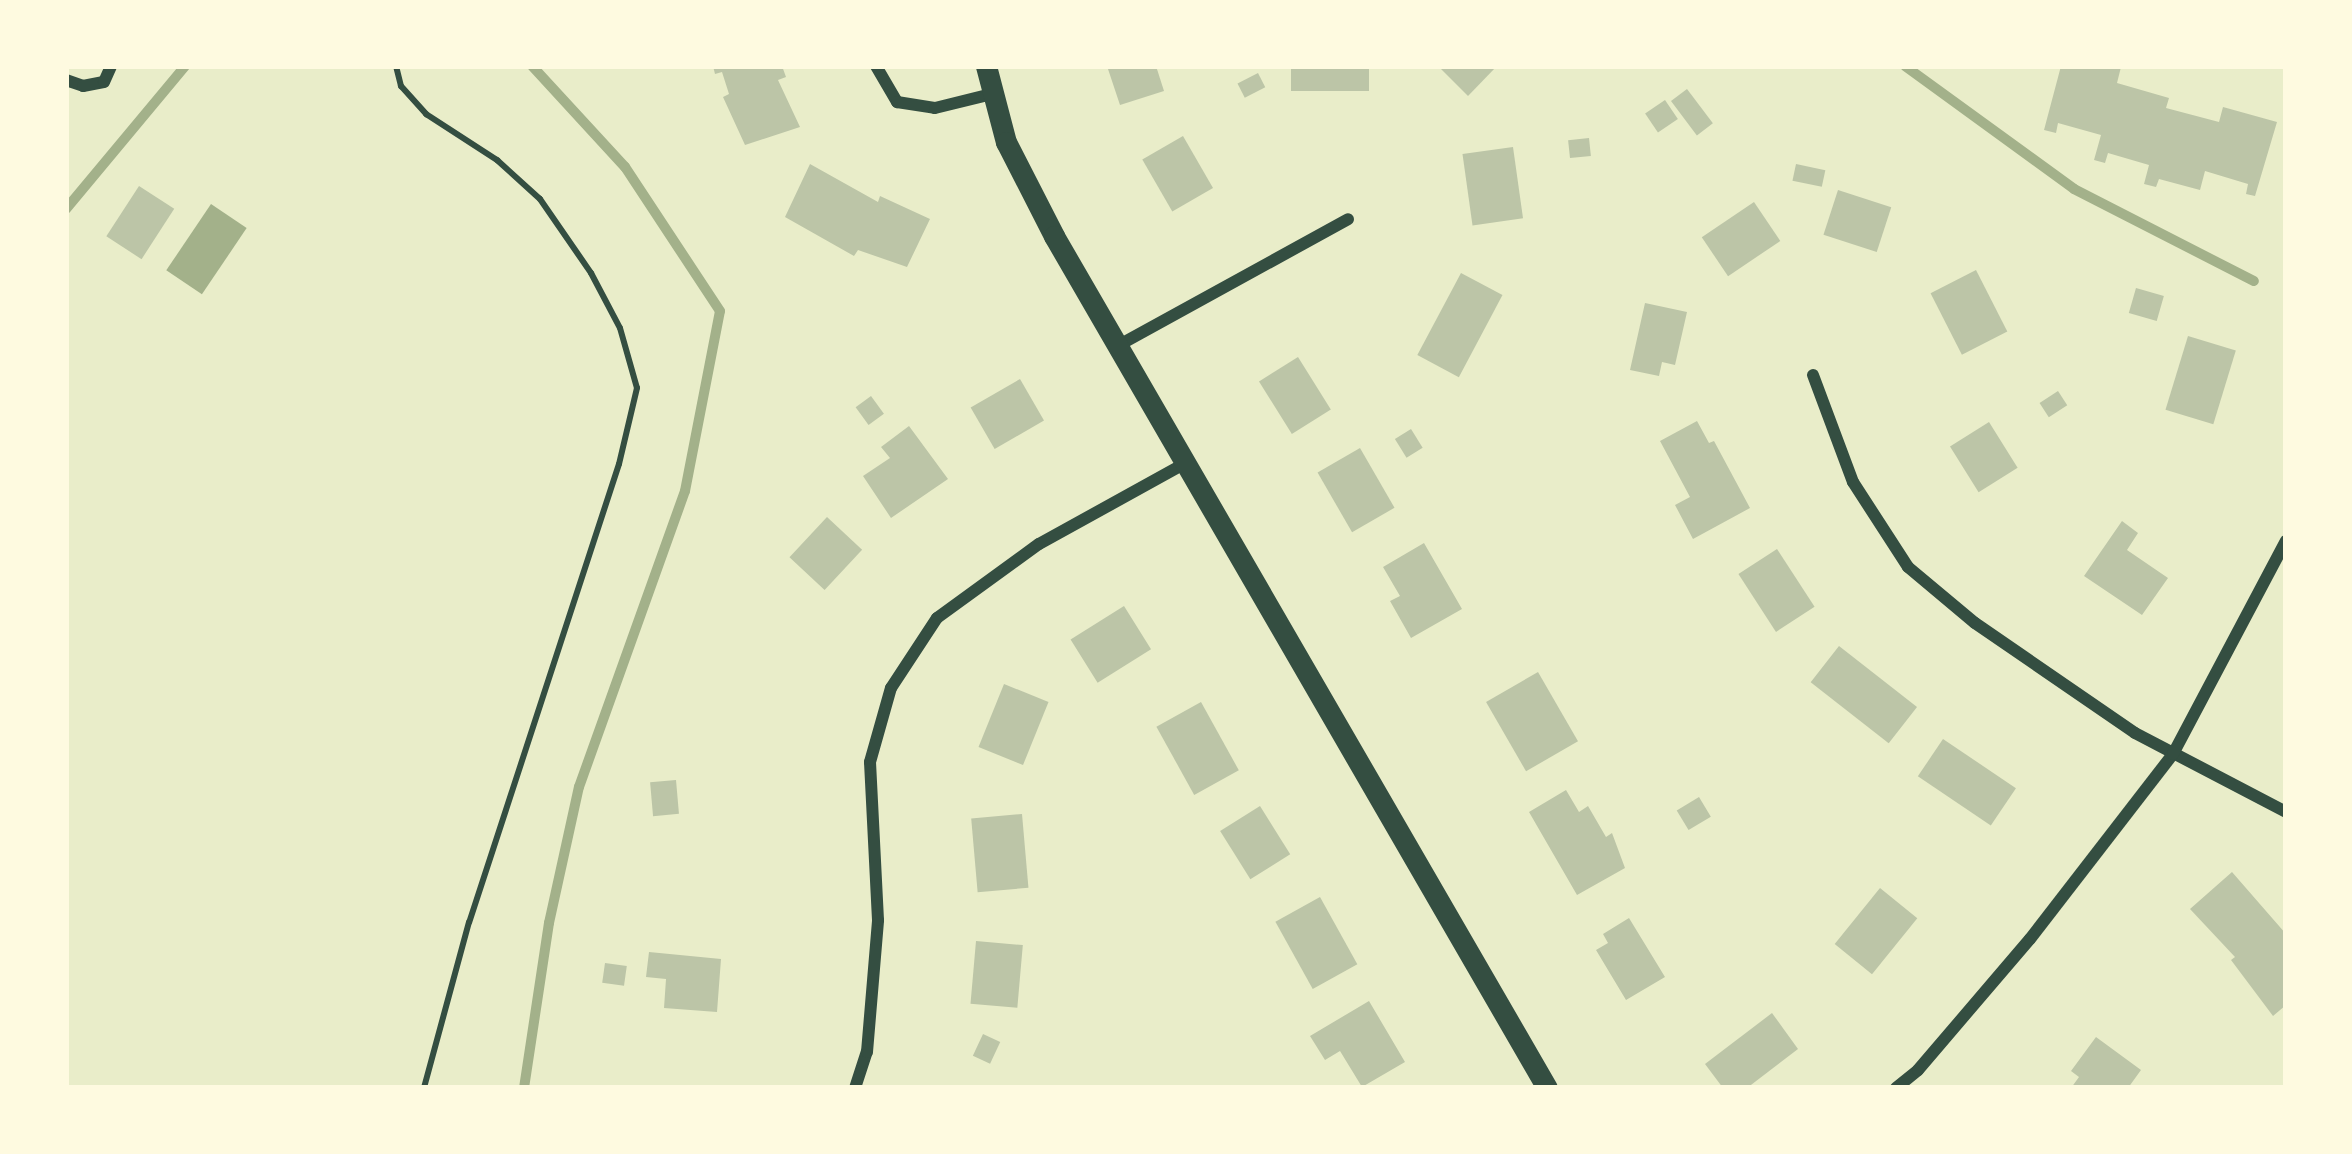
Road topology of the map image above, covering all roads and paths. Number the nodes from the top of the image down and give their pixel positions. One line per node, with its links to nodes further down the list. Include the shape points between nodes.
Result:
1 (111, 66): 5 (street, via 104,82)
2 (396, 66): 14 (path, via 401,86 426,114 541,199 620,328 637,388)
3 (876, 66): 6 (street, via 897,102 935,108)
4 (986, 66): 6 (street)
5 (66, 80)
6 (992, 94): 8 (street, via 1006,142 1054,236)
7 (1348, 219): 8 (street)
8 (1121, 344): 10 (street)
9 (1814, 376): 12 (street, via 1853,482 1908,567 1975,623)
10 (1186, 463): 15 (street, via 1040,544 937,618 891,688 870,762 878,920 867,1052); 16 (street)
11 (2286, 541): 12 (street)
12 (2173, 754): 13 (street); 17 (street, via 2030,939)
13 (2286, 812)
14 (424, 1088)
15 (855, 1088)
16 (1547, 1088)
17 (1896, 1088)

